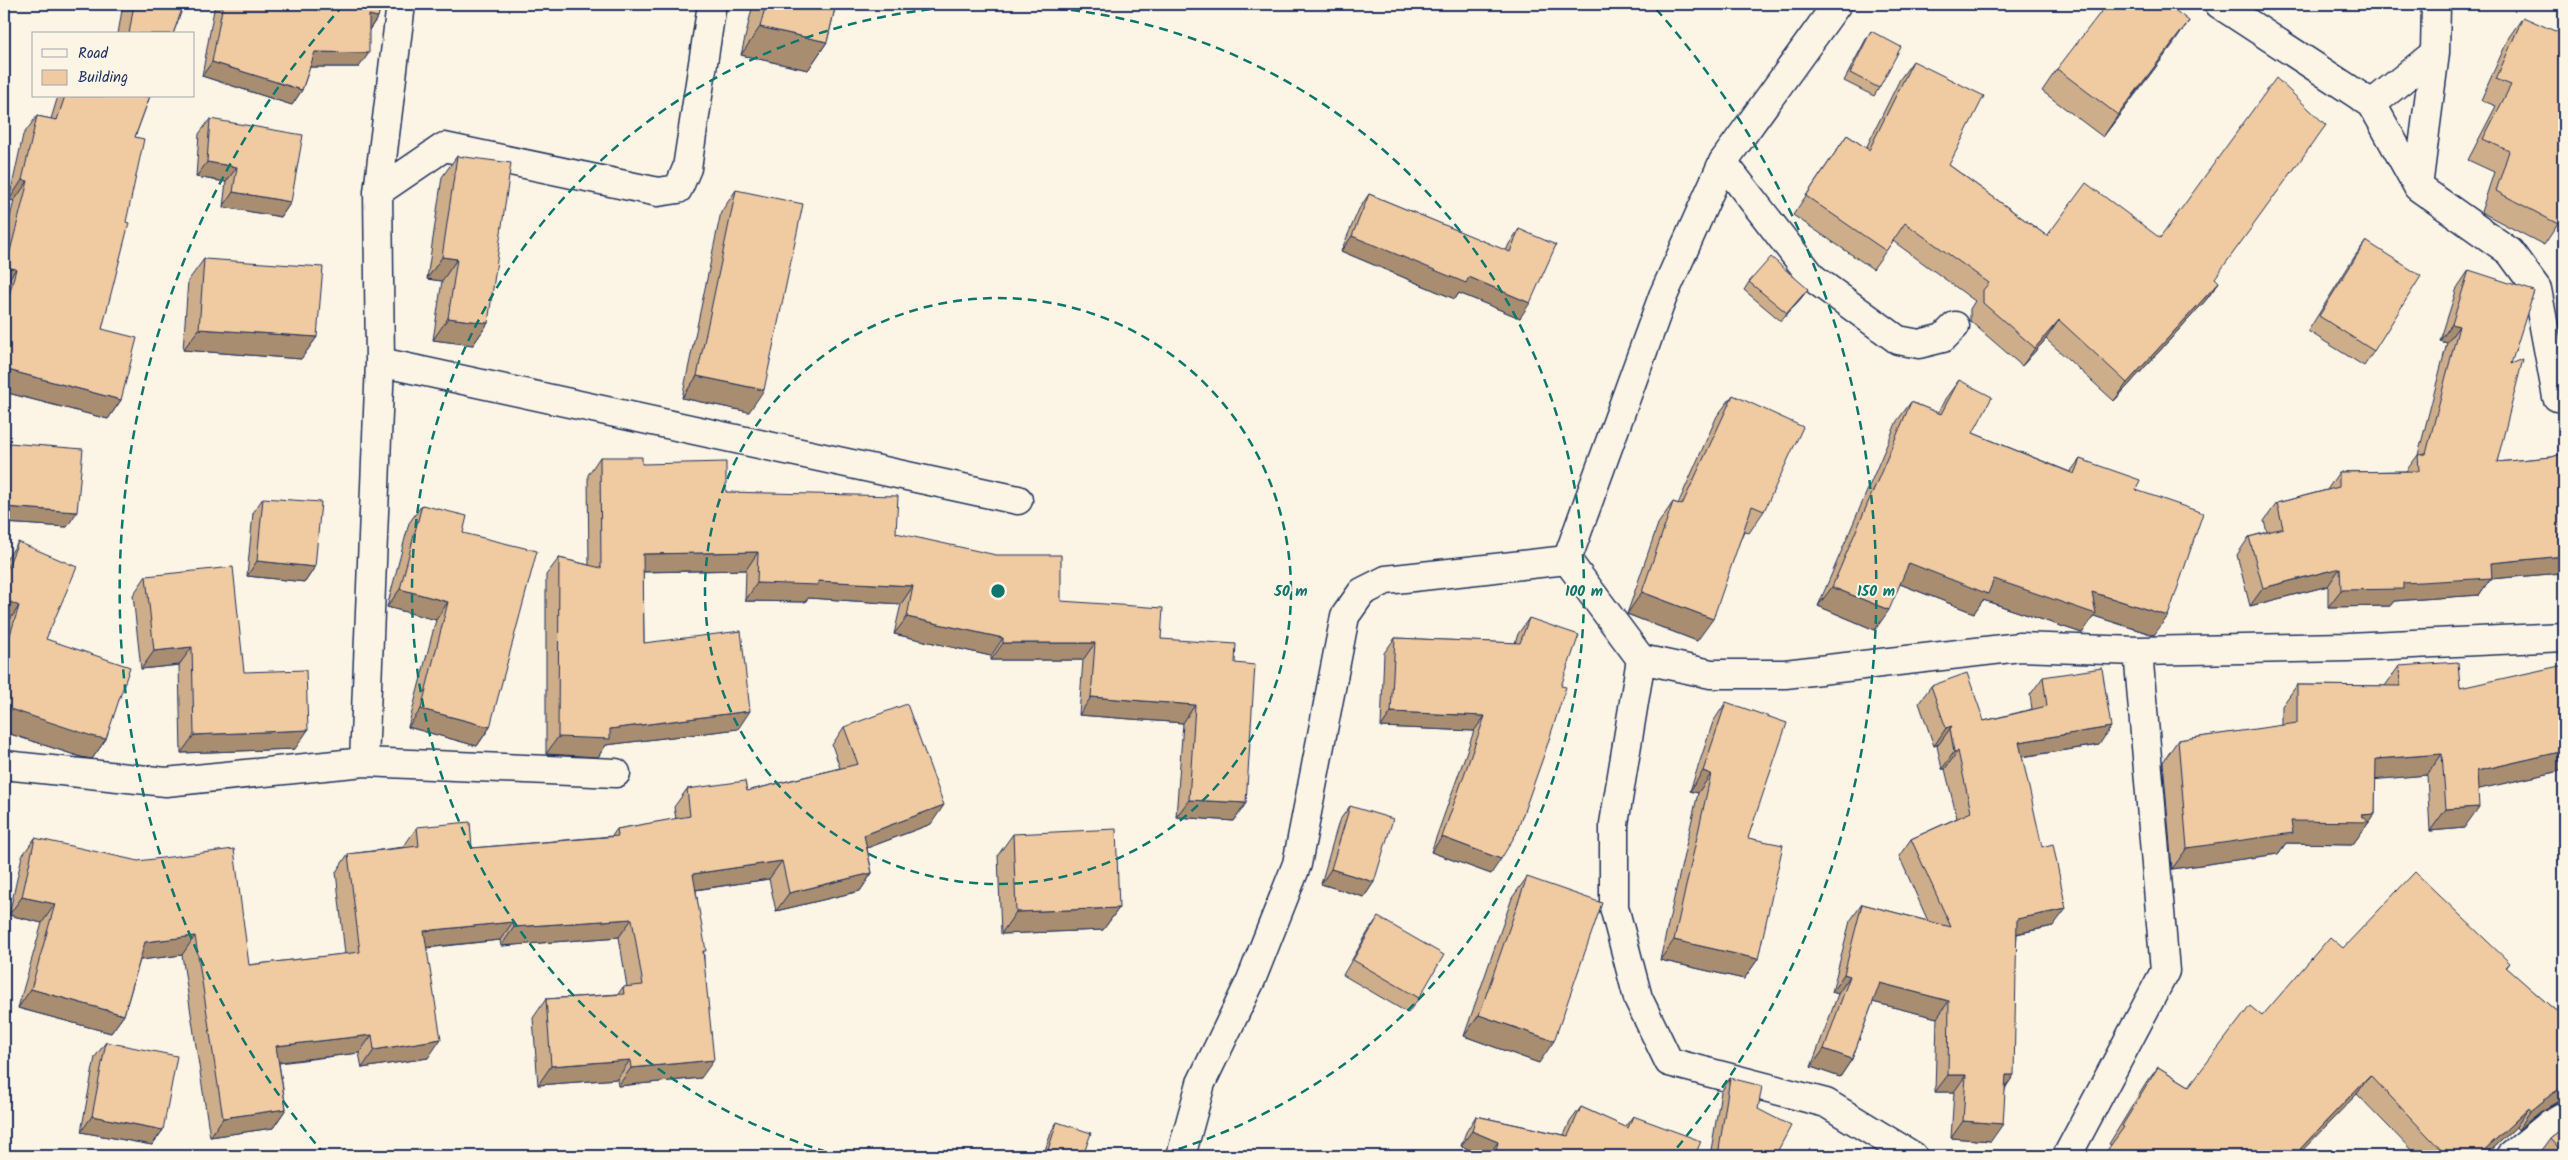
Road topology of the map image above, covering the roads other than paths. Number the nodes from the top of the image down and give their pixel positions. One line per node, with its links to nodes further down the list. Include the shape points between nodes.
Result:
1 (401, 4): 10 (street)
2 (712, 4): 10 (street, via 687,168 678,189 658,192 444,147)
3 (1838, 4): 8 (street)
4 (2219, 4): 7 (street)
5 (2436, 4): 6 (street)
6 (2435, 53): 7 (street); 9 (street)
7 (2372, 104): 9 (street)
8 (1723, 162): 11 (street, via 1813,278 1898,340 1919,344 1942,338); 15 (street, via 1663,296)
9 (2418, 187): 13 (street, via 2510,252 2537,289)
10 (378, 192): 12 (street)
11 (1955, 326)
12 (380, 362): 14 (street); 19 (street)
13 (2557, 397)
14 (1018, 500)
15 (1567, 560): 18 (street); 23 (street, via 1386,580 1362,592 1346,616 1297,864 1251,980 1201,1084)
16 (2564, 637): 17 (street, via 2348,647)
17 (2138, 651): 18 (street, via 2020,647 1785,674 1711,674); 25 (street, via 2165,971)
18 (1641, 659): 24 (street, via 1614,824 1614,907 1638,998 1669,1062 1826,1104)
19 (364, 762): 20 (street, via 166,782); 21 (street)
20 (4, 765)
21 (616, 773)
22 (2564, 1116): 26 (street)
23 (1181, 1156)
24 (1913, 1156)
25 (2067, 1156)
26 (2511, 1156)

